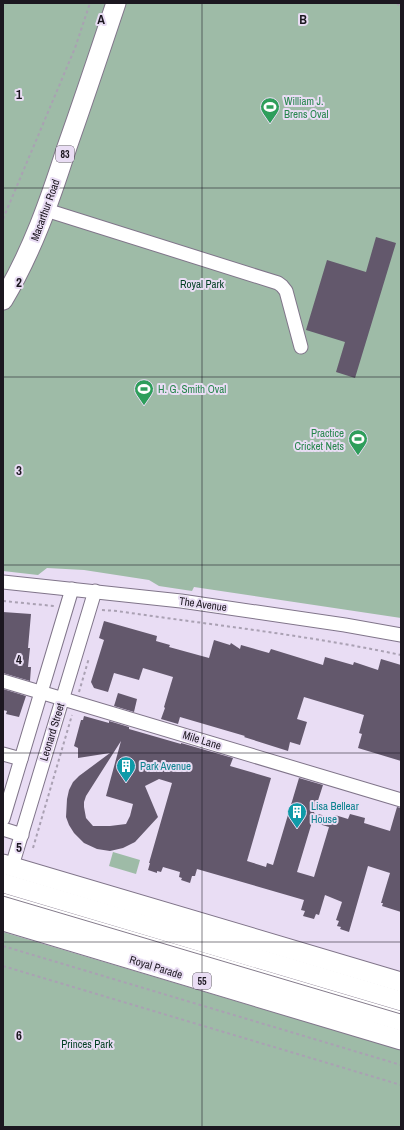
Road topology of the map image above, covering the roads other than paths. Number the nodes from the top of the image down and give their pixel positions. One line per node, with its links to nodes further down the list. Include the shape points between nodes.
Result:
1 (116, 3): 2 (highway, Macarthur Road / 83)
2 (46, 210): 3 (highway, Macarthur Road / 83, via 31,247); 4 (street, via 278,283 286,292)
3 (3, 300)
4 (301, 347)
5 (3, 582): 6 (street, The Avenue)
6 (72, 589): 7 (street, The Avenue); 8 (street, Leonard Street)
7 (95, 591): 9 (street, Leonard Street); 10 (street, The Avenue, via 246,610)
8 (62, 623): 9 (street); 12 (street, Leonard Street)
9 (83, 629): 13 (street, Leonard Street)
10 (401, 635)
11 (3, 681): 12 (street, Mile Lane)
12 (41, 692): 13 (street, Mile Lane); 15 (street, Leonard Street)
13 (62, 699): 16 (street, Mile Lane); 19 (street, Leonard Street)
14 (3, 754): 15 (street)
15 (21, 759): 17 (street, Leonard Street)
16 (401, 800)
17 (3, 819)
18 (3, 829): 19 (street)
19 (22, 835): 20 (street, Leonard Street)
20 (5, 873): 22 (highway)
21 (8, 913): 23 (highway, Royal Parade / 55)
22 (218, 937): 24 (highway); 25 (highway)
23 (208, 973): 26 (highway, Royal Parade / 55); 27 (highway, Royal Parade / 55)
24 (401, 982)
25 (401, 1001)
26 (401, 1021)
27 (401, 1040)

